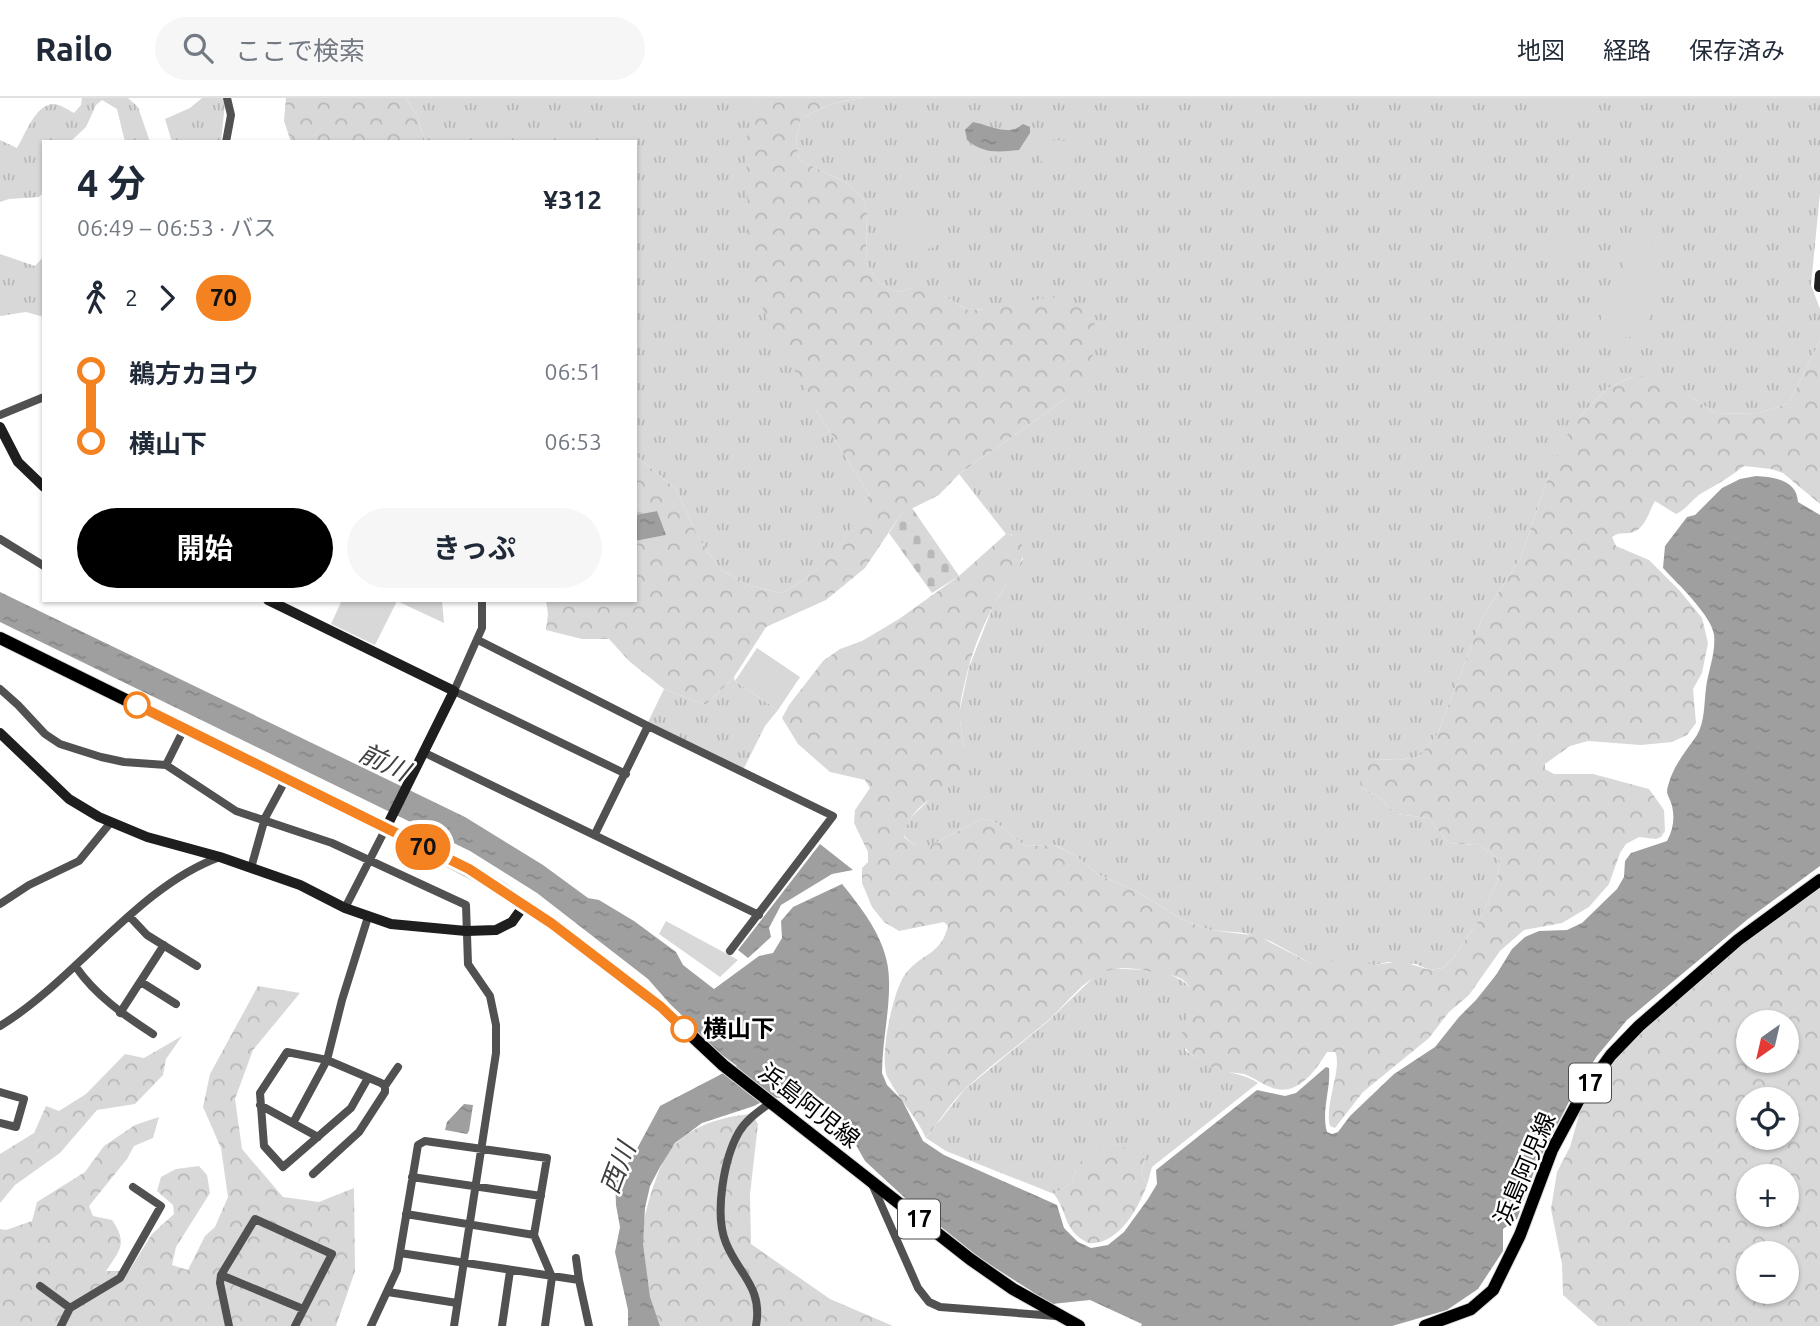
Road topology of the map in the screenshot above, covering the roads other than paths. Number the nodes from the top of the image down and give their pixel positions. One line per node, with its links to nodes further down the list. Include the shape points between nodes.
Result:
1 (227, 98): 2 (street, via 231,115)
2 (226, 140)
3 (42, 398): 4 (street)
4 (0, 415)
5 (0, 427): 6 (street, via 18,462)
6 (42, 485)
7 (0, 539): 8 (street)
8 (42, 565)
9 (272, 602): 14 (street)
10 (482, 602): 12 (street)
11 (0, 638): 17 (main road, 浜島阿児線 / 17)
12 (478, 640): 14 (street); 16 (street)
13 (0, 689): 15 (street)
14 (454, 691): 19 (street); 21 (street)
15 (4, 696): 20 (street, via 60,744 124,762)
16 (648, 726): 21 (street); 34 (street, via 833,816)
17 (184, 729): 20 (street); 22 (main road, 浜島阿児線 / 17)
18 (0, 733): 24 (street, via 69,799)
19 (423, 751): 25 (street); 26 (street)
20 (166, 765): 23 (street, via 236,811)
21 (626, 774): 26 (street)
22 (286, 779): 23 (street); 25 (main road, 浜島阿児線 / 17)
23 (265, 818): 28 (street); 29 (street)
24 (111, 822): 27 (street); 31 (street, via 79,861)
25 (388, 824): 28 (street); 32 (main road, 浜島阿児線 / 17)
26 (595, 834): 34 (street)
27 (220, 857): 29 (street); 36 (street, via 182,874)
28 (370, 860): 33 (street); 37 (street, via 466,905)
29 (251, 868): 33 (street)
30 (1820, 880): 90 (main road, 浜島阿児線 / 17, via 1738,940 1611,1055 1581,1096 1552,1150 1520,1235 1493,1290 1471,1309)
31 (0, 904)
32 (525, 904): 37 (street, via 507,926); 52 (main road, 浜島阿児線 / 17, via 661,1007)
33 (345, 908): 35 (street)
34 (759, 915): 39 (street)
35 (368, 916): 37 (street, via 391,924); 47 (street)
36 (130, 917): 38 (street); 41 (street)
37 (466, 931): 57 (street, via 468,964 490,996 496,1025)
38 (164, 945): 40 (street); 42 (street)
39 (730, 951)
40 (197, 966)
41 (76, 967): 44 (street); 45 (street)
42 (141, 982): 43 (street); 44 (street)
43 (176, 1004)
44 (120, 1013): 46 (street)
45 (0, 1026)
46 (153, 1034)
47 (327, 1060): 49 (street); 53 (street, via 287,1052 260,1093); 55 (street)
48 (398, 1068): 50 (street)
49 (368, 1078): 50 (street); 56 (street, via 351,1108)
50 (384, 1086): 58 (street, via 385,1092 359,1132)
51 (0, 1092): 54 (street, via 24,1099 16,1127)
52 (769, 1102): 60 (main road, 浜島阿児線 / 17); 88 (street, via 750,1118 734,1143 720,1211 725,1241 756,1294)
53 (260, 1105): 55 (street); 56 (street, via 264,1146 282,1167)
54 (0, 1122)
55 (293, 1123): 56 (street)
56 (318, 1137)
57 (482, 1147): 59 (street, via 425,1140 418,1145); 61 (street); 63 (street, via 547,1158)
58 (313, 1174)
59 (412, 1177): 61 (street); 64 (street)
60 (869, 1178): 79 (main road, 浜島阿児線 / 17, via 970,1259); 79 (street, via 918,1289 929,1302 940,1307)
61 (475, 1186): 63 (street); 65 (street)
62 (132, 1187): 77 (street, via 161,1206 120,1278)
63 (541, 1196): 66 (street)
64 (406, 1214): 65 (street); 67 (street)
65 (469, 1224): 66 (street); 69 (street)
66 (534, 1235): 72 (street)
67 (400, 1254): 69 (street); 75 (street)
68 (576, 1258): 73 (street)
69 (463, 1265): 70 (street); 76 (street)
70 (510, 1271): 72 (street); 85 (street)
71 (221, 1275): 78 (street); 78 (street, via 255,1219 332,1254); 81 (street)
72 (552, 1277): 73 (street); 86 (street)
73 (579, 1280): 87 (street)
74 (40, 1286): 77 (street)
75 (388, 1292): 76 (street); 83 (street)
76 (457, 1303): 84 (street)
77 (70, 1308): 80 (street)
78 (303, 1309): 82 (street)
79 (1058, 1316): 89 (main road, 浜島阿児線 / 17)
80 (61, 1326)
81 (229, 1326)
82 (295, 1326)
83 (371, 1326)
84 (454, 1326)
85 (502, 1326)
86 (545, 1326)
87 (589, 1326)
88 (756, 1326)
89 (1079, 1326)
90 (1425, 1326)

